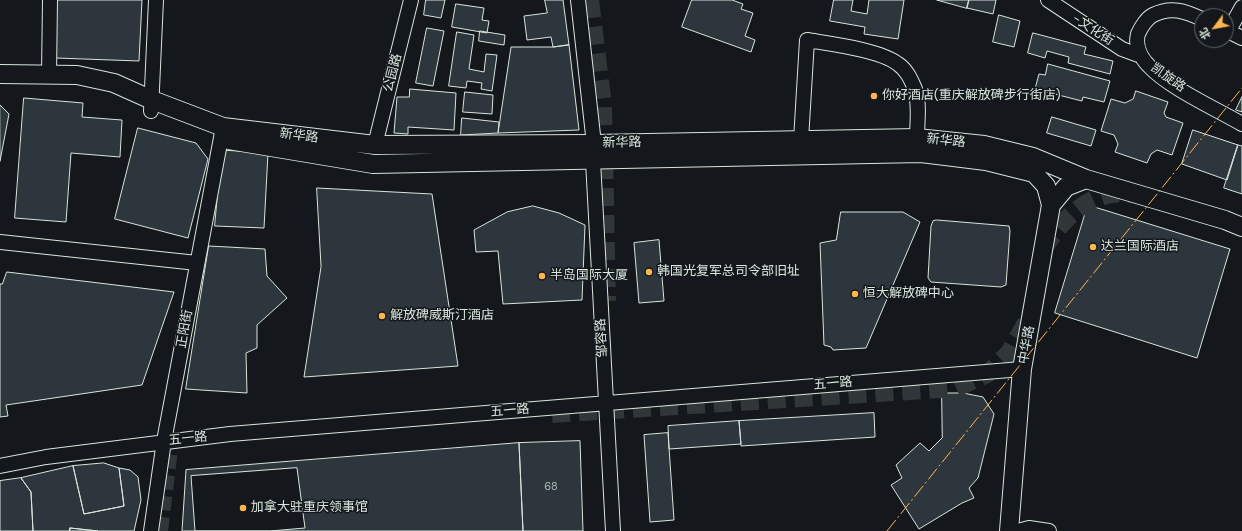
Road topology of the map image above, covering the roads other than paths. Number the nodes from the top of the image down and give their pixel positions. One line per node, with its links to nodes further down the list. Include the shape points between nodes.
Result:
1 (50, 0): 11 (street)
2 (156, 0): 13 (street)
3 (411, 0): 18 (street, 公园路)
4 (578, 0): 19 (street)
5 (1048, 0): 9 (street, -文化街, via 1102,37 1122,49)
6 (1242, 7): 8 (street)
7 (1194, 15): 9 (street, 凯旋路, via 1170,9 1152,16 1140,28 1136,41)
8 (1234, 20)
9 (1141, 56): 14 (street, 凯旋路, via 1149,67 1176,86)
10 (0, 74): 11 (main road, 新华路)
11 (49, 75): 13 (main road, 新华路, via 77,76 114,83)
12 (0, 85): 13 (main road, 新华路, via 76,86)
13 (151, 106): 15 (main road, 新华路)
14 (1242, 124)
15 (222, 133): 18 (main road, 新华路); 19 (main road, 新华路, via 373,164); 24 (street, 正阳街)
16 (917, 138): 17 (main road, 新华路); 17 (street, via 915,91 908,74 898,64 887,57 869,52 807,40); 20 (main road, 新华路, via 984,145 1033,157)
17 (801, 140): 19 (main road, 新华路)
18 (375, 146): 19 (main road, 新华路)
19 (594, 152): 21 (main road, 新华路, via 921,153 986,160 1034,173 1046,186); 26 (street, 邹容路)
20 (1086, 179): 21 (main road, 中华路, via 1066,187); 22 (main road, 新华路)
21 (1051, 205): 25 (main road, 中华路)
22 (1242, 227)
23 (0, 242): 24 (street)
24 (196, 263): 27 (street, 正阳街)
25 (1022, 369): 26 (street, 五一路); 31 (main road, 中华路)
26 (605, 403): 27 (street, 五一路); 30 (street, 邹容路)
27 (164, 441): 28 (street, 五一路); 29 (street, 正阳街)
28 (0, 466)
29 (151, 531)
30 (613, 531)
31 (1009, 531)
32 (1018, 531): 33 (street, via 1029,528)
33 (1049, 531)

